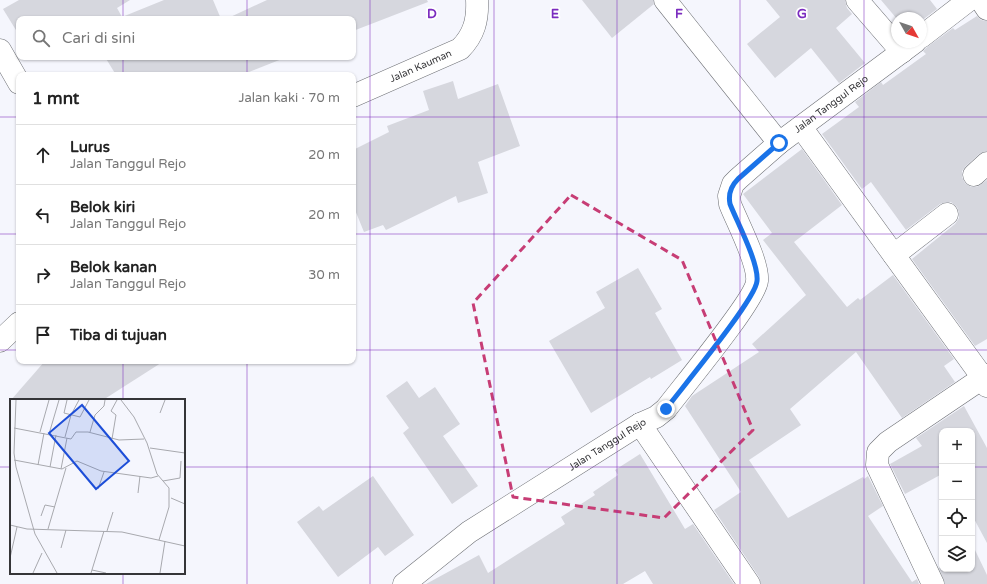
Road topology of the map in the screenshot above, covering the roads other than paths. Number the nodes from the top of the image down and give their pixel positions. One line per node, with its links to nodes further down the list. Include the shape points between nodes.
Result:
1 (477, 0): 12 (street, Jalan Kauman, via 478,14 474,29 460,50)
2 (665, 0): 14 (street)
3 (857, 0): 7 (street)
4 (969, 0): 8 (street)
5 (981, 0): 6 (street)
6 (987, 8)
7 (891, 31)
8 (927, 32)
9 (907, 48): 13 (street, Jalan Tanggul Rejo)
10 (0, 50): 11 (street)
11 (16, 78)
12 (356, 95)
13 (800, 127): 14 (street, Jalan Tanggul Rejo); 16 (street)
14 (779, 143): 20 (street, Jalan Tanggul Rejo, via 733,184 729,196 757,269 757,282 736,317 666,409)
15 (947, 214): 16 (street)
16 (894, 255): 19 (street)
17 (16, 326): 18 (street)
18 (0, 341)
19 (986, 380): 23 (street, via 888,442 878,452 877,466)
20 (640, 424): 21 (street, Jalan Tanggul Rejo, via 469,532); 22 (street)
21 (404, 584)
22 (749, 584)
23 (933, 584)

